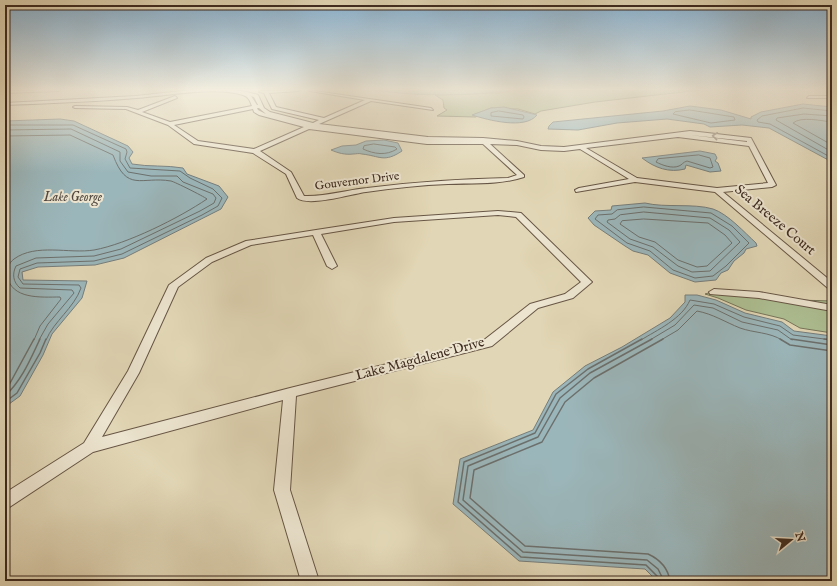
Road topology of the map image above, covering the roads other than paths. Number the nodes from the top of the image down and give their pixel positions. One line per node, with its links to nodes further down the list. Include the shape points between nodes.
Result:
1 (152, 117): 7 (street, Gouvernor Drive)
2 (202, 117): 7 (street)
3 (275, 117): 8 (street)
4 (314, 117): 6 (street)
5 (331, 117): 6 (street)
6 (325, 120): 8 (street)
7 (170, 124): 11 (street, Gouvernor Drive, via 196,143)
8 (311, 126): 9 (street, via 427,142); 11 (street)
9 (483, 141): 10 (street, via 517,143 541,148); 11 (street, Gouvernor Drive, via 522,176 508,180 446,182 301,198 289,173)
10 (582, 148): 12 (street); 14 (street, via 690,133 749,140 772,185)
11 (255, 151)
12 (635, 180): 13 (street); 14 (street)
13 (579, 190)
14 (717, 190): 17 (street, Sea Breeze Court)
15 (316, 232): 16 (street); 20 (street, Lake Magdalene Drive, via 394,220 498,213 518,215 587,282 569,296 534,306 488,343); 21 (street, Lake Magdalene Drive, via 249,243 209,260 174,285 133,373)
16 (332, 266)
17 (832, 287)
18 (714, 292): 19 (street, via 759,295)
19 (832, 308)
20 (290, 393): 21 (street, Lake Magdalene Drive); 23 (street, via 282,490)
21 (89, 447): 22 (street, Lake Magdalene Drive)
22 (5, 502)
23 (310, 581)

